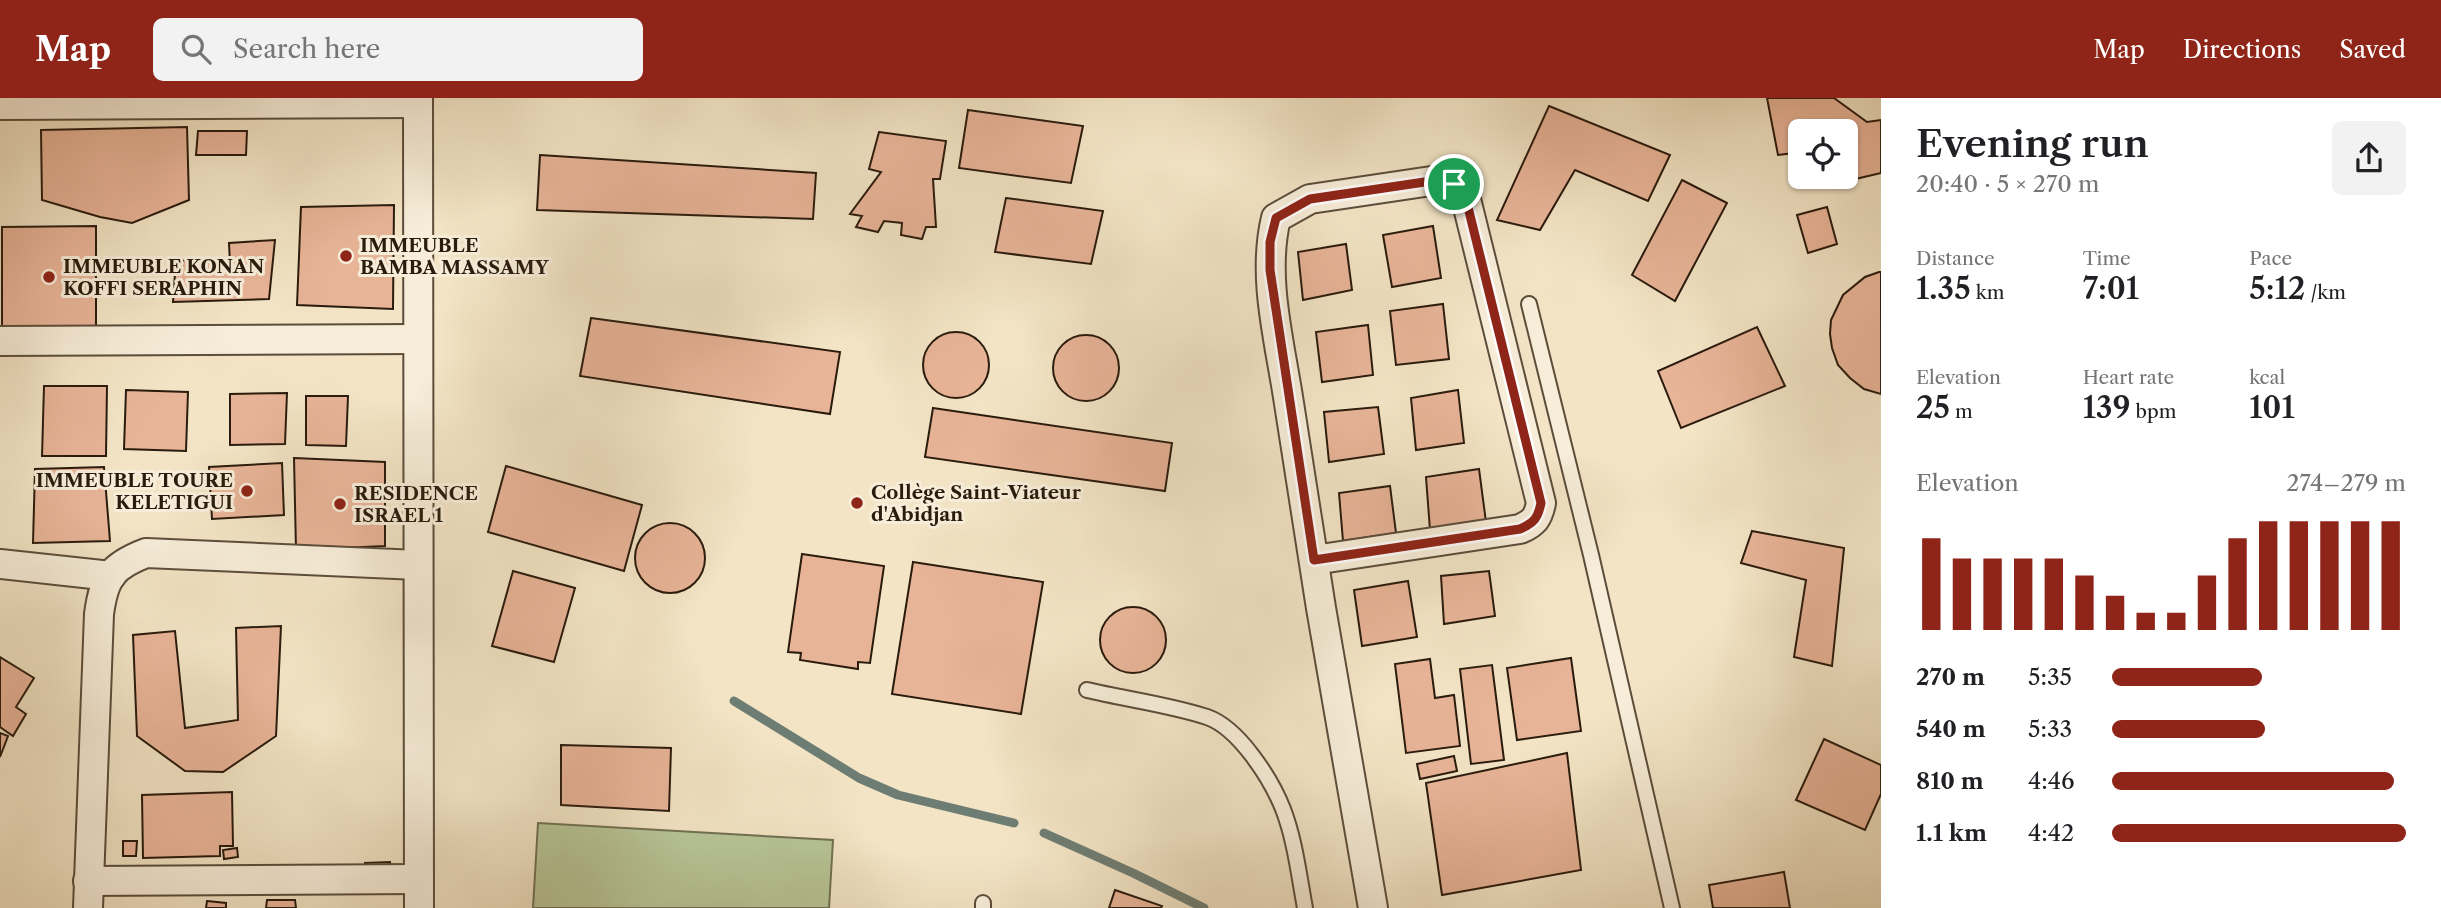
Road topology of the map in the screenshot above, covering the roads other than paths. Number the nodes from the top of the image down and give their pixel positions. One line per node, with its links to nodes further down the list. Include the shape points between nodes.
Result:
1 (418, 101): 2 (street); 4 (street)
2 (0, 105)
3 (1529, 304): 16 (lane)
4 (417, 340): 5 (street); 8 (street)
5 (0, 341)
6 (1314, 560): 6 (street, via 1520,529 1538,515 1541,503 1476,237 1464,191 1454,184 1438,180 1310,199 1276,218 1270,270); 15 (street)
7 (0, 564): 9 (street)
8 (418, 565): 9 (street, via 146,553 124,562); 11 (street)
9 (111, 576): 12 (street, via 102,592 99,614)
10 (1087, 690): 14 (lane, via 1209,717 1249,749 1283,809)
11 (419, 879): 12 (street); 13 (street)
12 (88, 894)
13 (419, 908)
14 (1305, 908)
15 (1373, 908)
16 (1672, 908)

